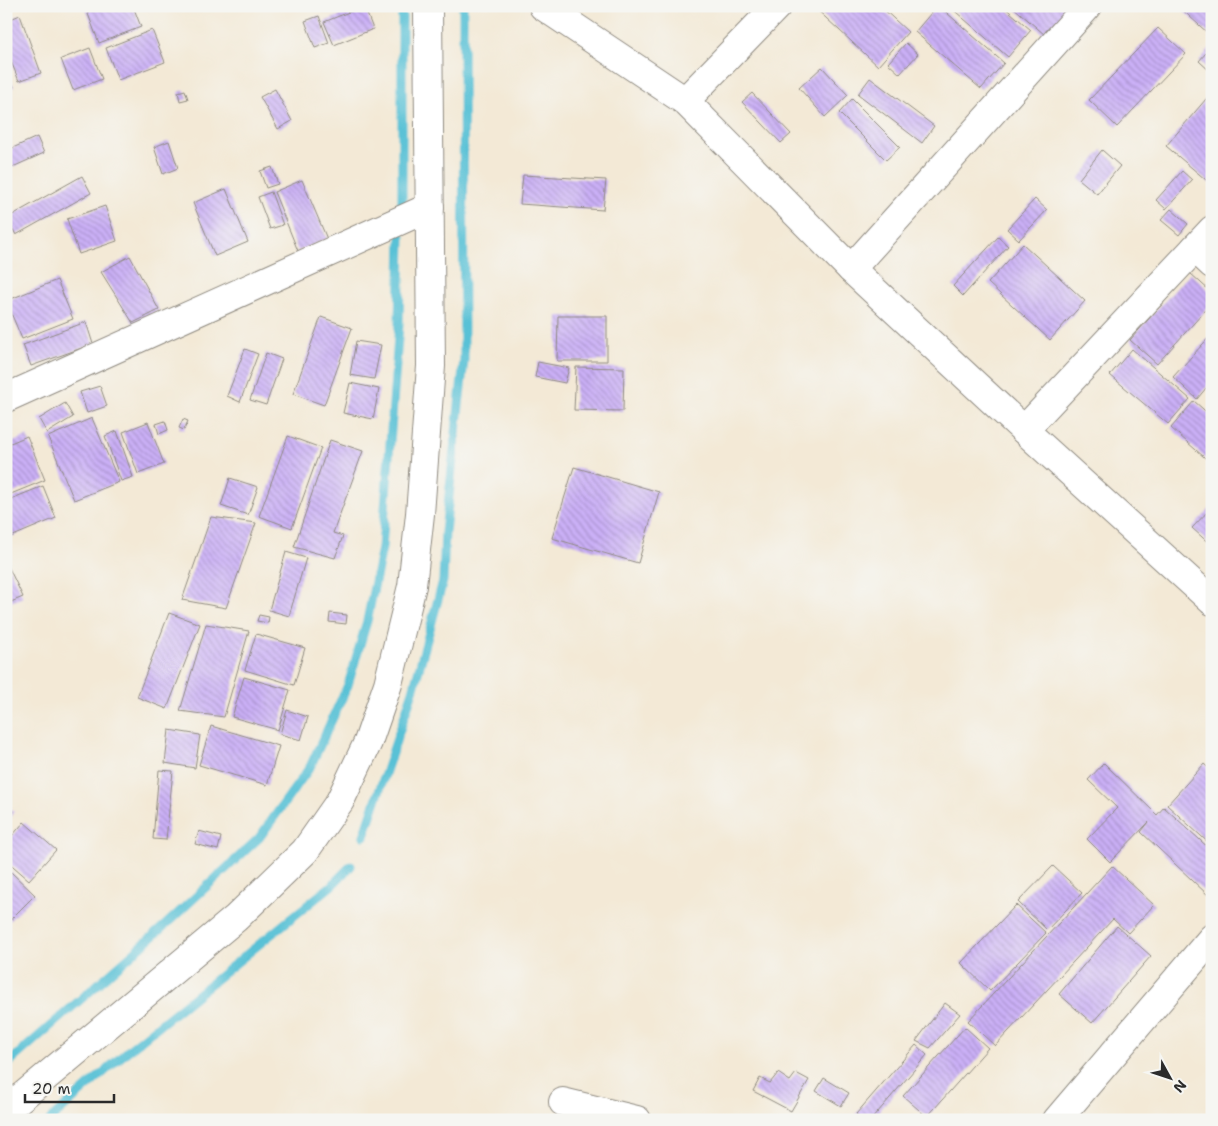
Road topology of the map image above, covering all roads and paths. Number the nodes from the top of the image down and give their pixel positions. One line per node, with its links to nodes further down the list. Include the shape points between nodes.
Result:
1 (428, 6): 6 (street)
2 (543, 6): 5 (street)
3 (777, 6): 5 (street)
4 (1088, 6): 8 (street)
5 (685, 101): 8 (street)
6 (430, 207): 9 (street); 14 (street, via 431,366 412,586 388,684 368,742 340,801 305,851 236,918)
7 (1206, 247): 10 (street)
8 (851, 269): 10 (street)
9 (6, 398)
10 (1024, 430): 11 (street)
11 (1212, 601)
12 (1212, 938): 16 (street)
13 (563, 1102): 15 (street)
14 (6, 1110)
15 (637, 1120)
16 (1057, 1120)

